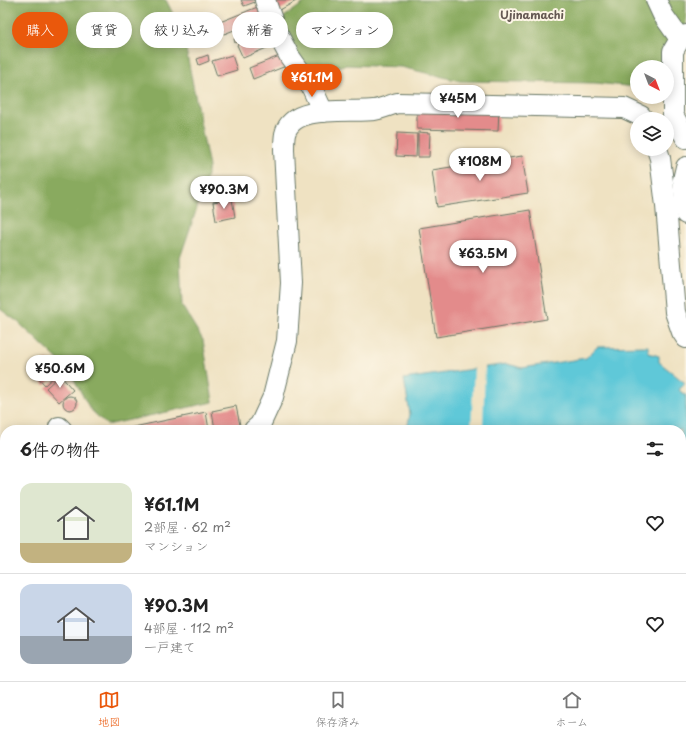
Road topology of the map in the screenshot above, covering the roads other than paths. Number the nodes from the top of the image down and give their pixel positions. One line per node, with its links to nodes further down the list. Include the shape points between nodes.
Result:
1 (265, 0): 4 (street, via 276,31 290,57 312,88)
2 (656, 0): 3 (street, via 663,15)
3 (683, 37): 6 (street, via 673,51 673,115)
4 (323, 112): 5 (street, via 375,110 397,103 624,108); 11 (street, via 302,115 293,120 285,133 291,283 287,342 273,397)
5 (632, 112)
6 (686, 138)
7 (659, 156): 10 (street, via 675,312)
8 (686, 167): 9 (street, via 683,180)
9 (686, 214)
10 (685, 332)
11 (260, 425)

